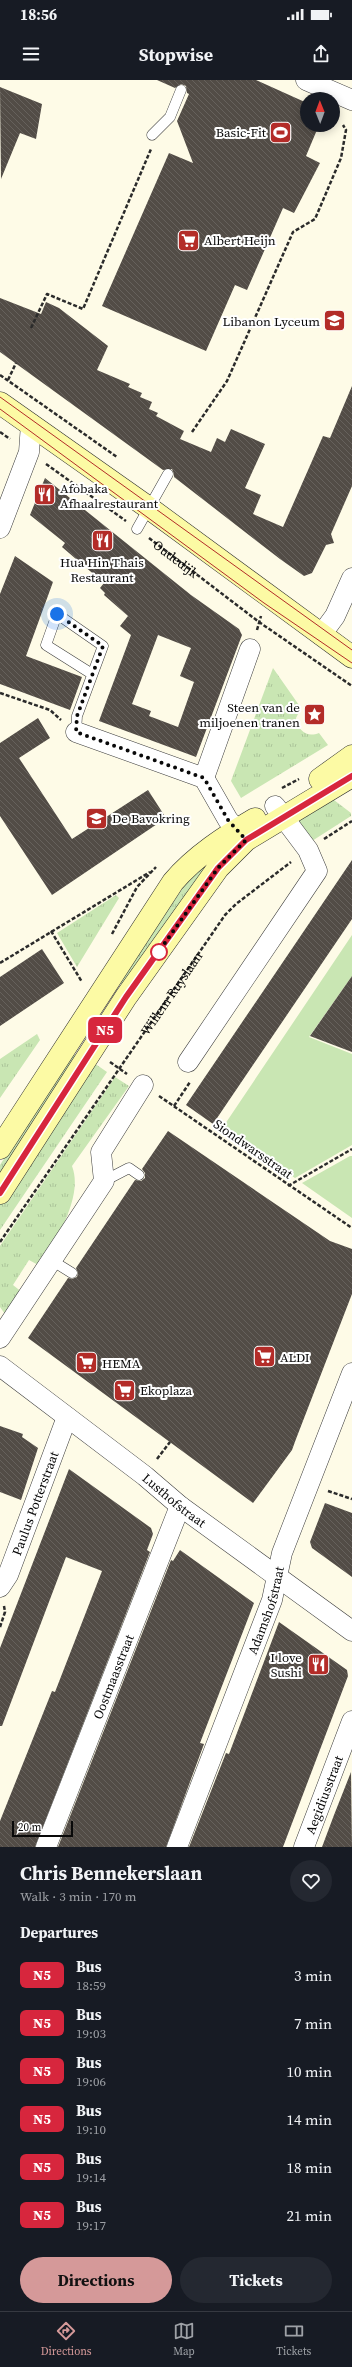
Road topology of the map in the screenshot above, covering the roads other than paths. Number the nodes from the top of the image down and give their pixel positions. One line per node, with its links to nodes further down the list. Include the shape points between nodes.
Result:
1 (306, 80): 3 (street)
2 (181, 90): 4 (lane, via 170,117)
3 (352, 100)
4 (152, 135)
5 (0, 403): 6 (street, Oudedijk)
6 (31, 424): 8 (street, Oudedijk); 9 (street, via 29,452)
7 (168, 474): 8 (lane)
8 (149, 508): 10 (lane); 12 (street, Oudedijk)
9 (0, 528)
10 (137, 528)
11 (352, 578): 12 (street, via 335,616)
12 (320, 635): 14 (street, Oudedijk)
13 (250, 649): 19 (street)
14 (352, 657)
15 (92, 674): 15 (lane, via 103,646 57,614 46,645); 16 (lane, via 77,716)
16 (76, 732): 19 (street)
17 (352, 756): 20 (street)
18 (352, 776): 20 (street)
19 (204, 778): 21 (street, via 228,820)
20 (279, 812): 21 (street); 22 (street, via 308,850 317,871)
21 (242, 835): 24 (street, via 192,864 169,888); 27 (street, via 126,997)
22 (188, 1062)
23 (144, 1085): 26 (street, via 101,1152)
24 (0, 1148)
25 (139, 1175): 26 (lane, via 129,1168)
26 (104, 1181): 28 (street)
27 (0, 1193)
28 (51, 1260): 29 (lane); 30 (street)
29 (72, 1273)
30 (0, 1338)
31 (0, 1366): 34 (street, Lusthofstraat)
32 (352, 1373): 33 (street, Adamshofstraat)
33 (346, 1408): 36 (street, Adamshofstraat, via 309,1483 282,1553)
34 (67, 1417): 35 (street, Lusthofstraat); 37 (street, Paulus Potterstraat)
35 (180, 1506): 36 (street, Lusthofstraat); 40 (street, Oostmaasstraat)
36 (277, 1576): 38 (street, Lusthofstraat); 41 (street, Adamshofstraat, via 272,1600)
37 (1, 1592)
38 (352, 1631)
39 (352, 1721): 42 (street, Aegidiusstraat)
40 (46, 1847)
41 (177, 1847)
42 (304, 1847)

